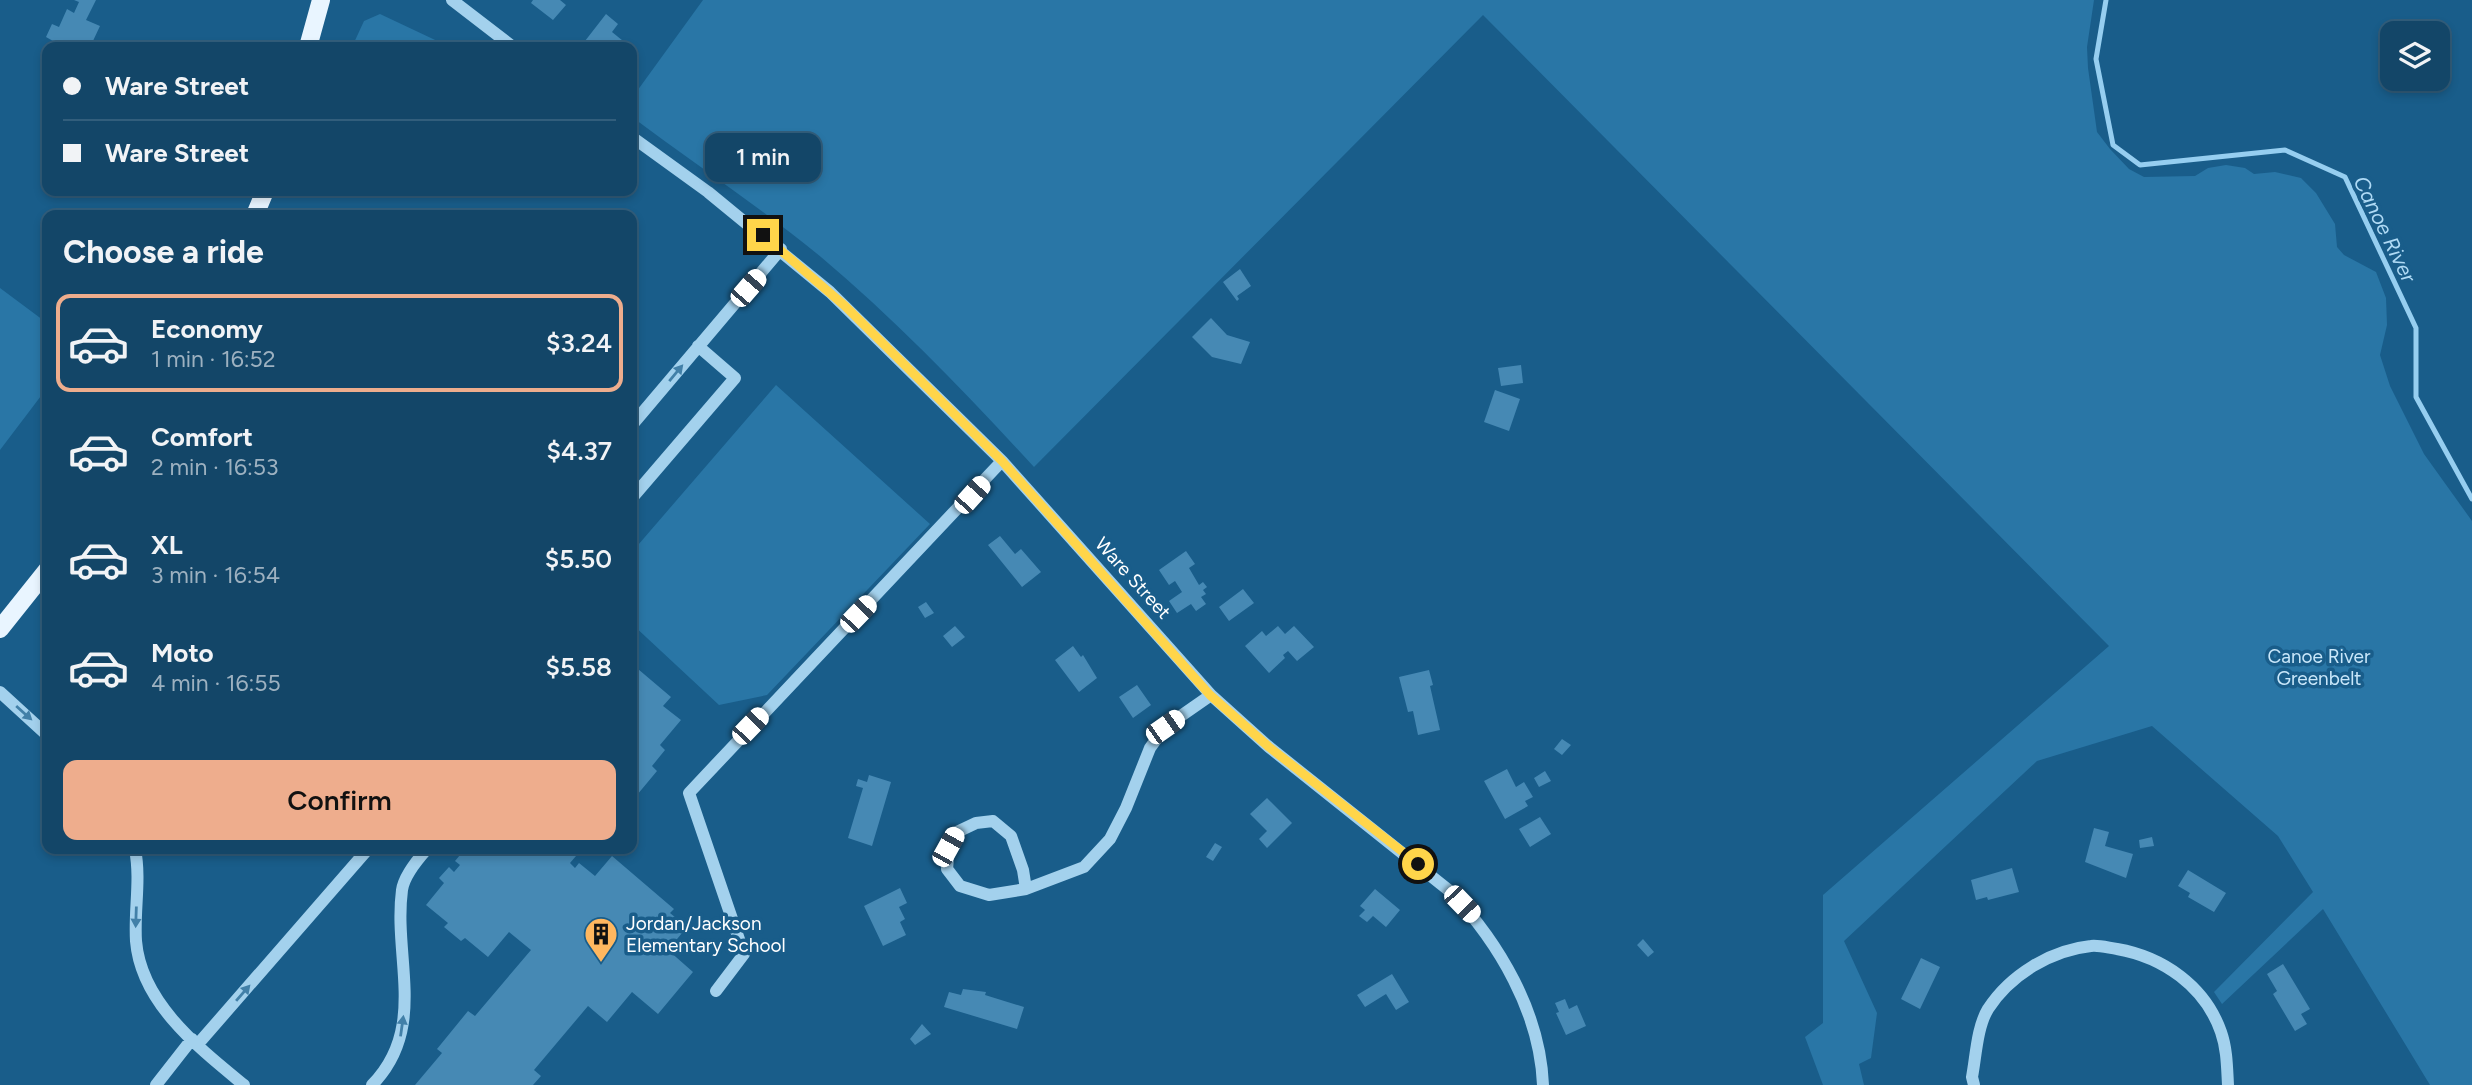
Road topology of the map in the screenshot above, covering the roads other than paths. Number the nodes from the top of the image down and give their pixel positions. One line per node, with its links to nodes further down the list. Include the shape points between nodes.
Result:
1 (321, 0): 3 (main road)
2 (452, 0): 4 (street)
3 (309, 42)
4 (507, 42)
5 (637, 141): 6 (street, Ware Street)
6 (781, 249): 7 (street); 9 (street, Ware Street)
7 (698, 346): 8 (street, one-way to 7); 10 (street, via 735,378)
8 (637, 419)
9 (1002, 461): 14 (street, Ware Street); 20 (street, via 689,793 744,954)
10 (637, 492)
11 (42, 576): 12 (main road)
12 (0, 629)
13 (0, 692): 15 (street, one-way to 15)
14 (1210, 695): 19 (street, via 1165,727 1150,748 1110,839 1084,867); 25 (street, Ware Street, via 1473,915 1518,987)
15 (42, 730)
16 (136, 854): 21 (street, one-way to 21, via 139,964 163,1009)
17 (364, 854): 21 (street, one-way to 17)
18 (424, 854): 24 (street, one-way to 18, via 387,1070 400,1041 405,1006 402,887)
19 (1026, 889): 19 (street, via 989,895 960,886 947,869 948,847 957,832 993,821 1011,836)
20 (716, 990)
21 (198, 1044): 22 (street); 23 (street)
22 (159, 1084)
23 (244, 1085)
24 (372, 1085)
25 (1544, 1085)
26 (1974, 1085): 27 (street, via 1987,1010 2026,970 2092,945 2148,956 2174,970 2204,999 2221,1032)
27 (2228, 1085)

